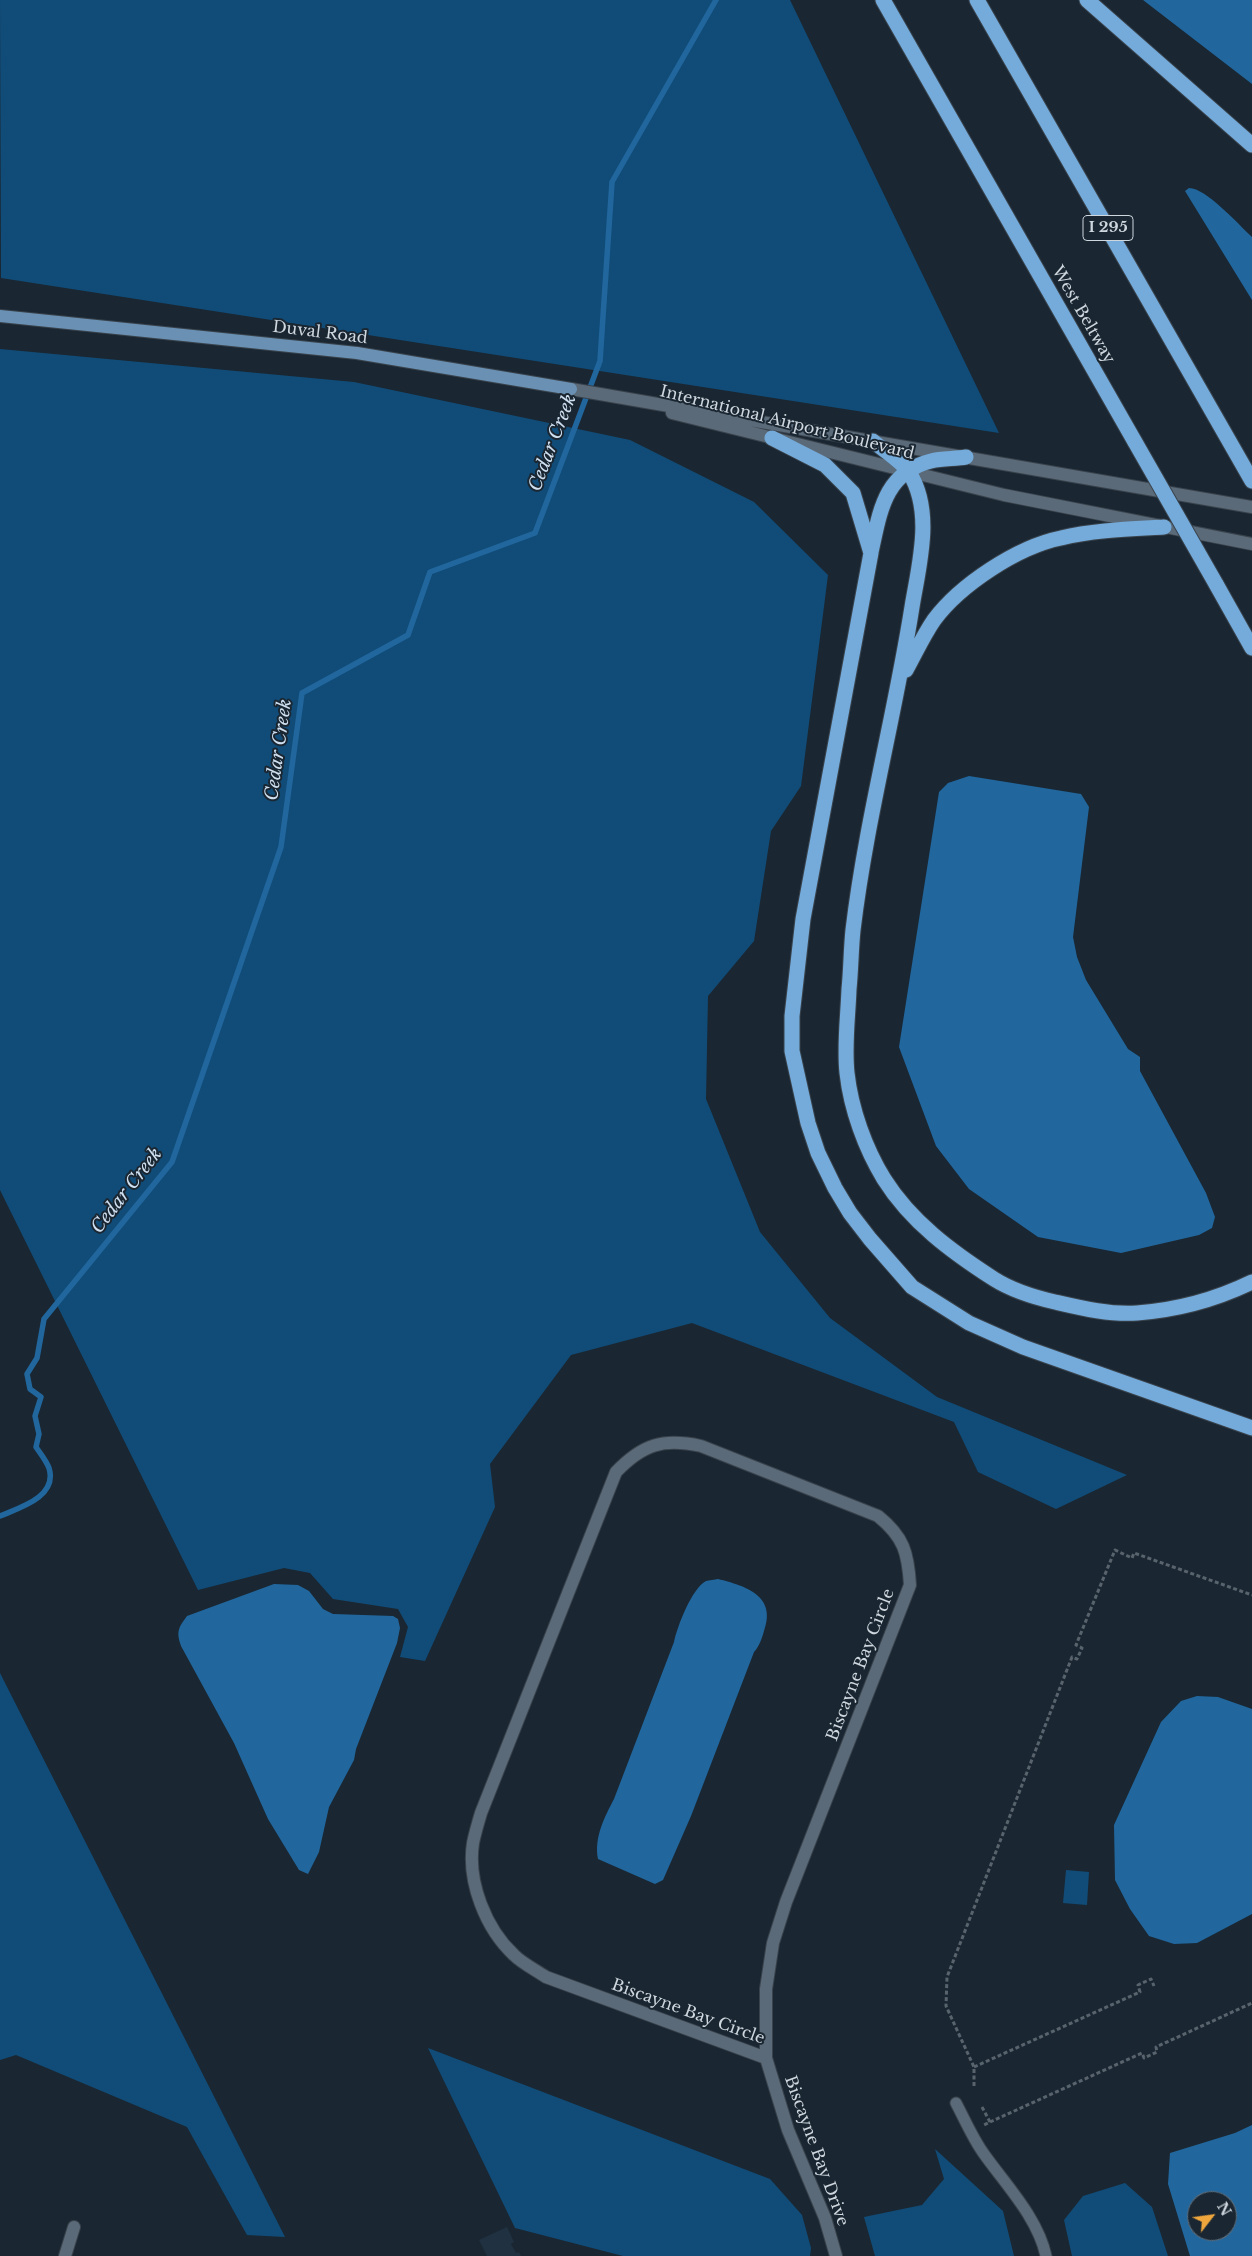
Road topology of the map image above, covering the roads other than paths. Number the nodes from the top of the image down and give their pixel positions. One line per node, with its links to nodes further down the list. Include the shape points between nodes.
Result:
1 (883, 0): 17 (highway, West Beltway, bridge)
2 (977, 0): 12 (highway, I 295)
3 (1087, 0): 4 (highway)
4 (1252, 145)
5 (0, 316): 6 (main road, Duval Road, via 356,352)
6 (571, 389): 7 (street, Duval Road)
7 (634, 399): 8 (street, International Airport Boulevard, via 679,416); 9 (street, International Airport Boulevard)
8 (772, 438): 11 (street, International Airport Boulevard); 16 (highway, via 825,465 853,493)
9 (873, 441): 10 (street, International Airport Boulevard); 11 (highway)
10 (966, 457): 11 (highway, via 931,461); 13 (street, International Airport Boulevard)
11 (908, 471): 14 (street, International Airport Boulevard, via 1004,495); 16 (highway, via 890,486 879,515); 18 (highway, via 920,500 923,535)
12 (1252, 481)
13 (1252, 507)
14 (1164, 527): 15 (street, International Airport Boulevard); 18 (highway, via 1060,538 1016,554 974,580 935,620)
15 (1252, 544)
16 (871, 553): 20 (highway, via 803,919 792,1016 792,1052 818,1153 850,1213 870,1239 912,1287 936,1304 1023,1347)
17 (1252, 648)
18 (901, 678): 19 (highway, via 872,812 853,931 847,1037 847,1071 853,1104 865,1141 884,1178 899,1200 944,1245 1005,1286 1029,1296 1104,1312 1137,1313 1210,1300)
19 (1252, 1282)
20 (1252, 1428)
21 (766, 2058): 21 (street, Biscayne Bay Circle, via 546,1977 515,1956 495,1934 481,1905 474,1875 473,1844 481,1813 616,1472 632,1455 655,1444 679,1441 701,1446 878,1516 893,1528 909,1561 910,1585 773,1943 766,1989); 25 (street, Biscayne Bay Drive, via 788,2130 825,2218)
22 (956, 2103): 26 (lane, via 982,2152 1024,2208)
23 (74, 2227): 24 (street)
24 (65, 2256)
25 (836, 2256)
26 (1046, 2256)

